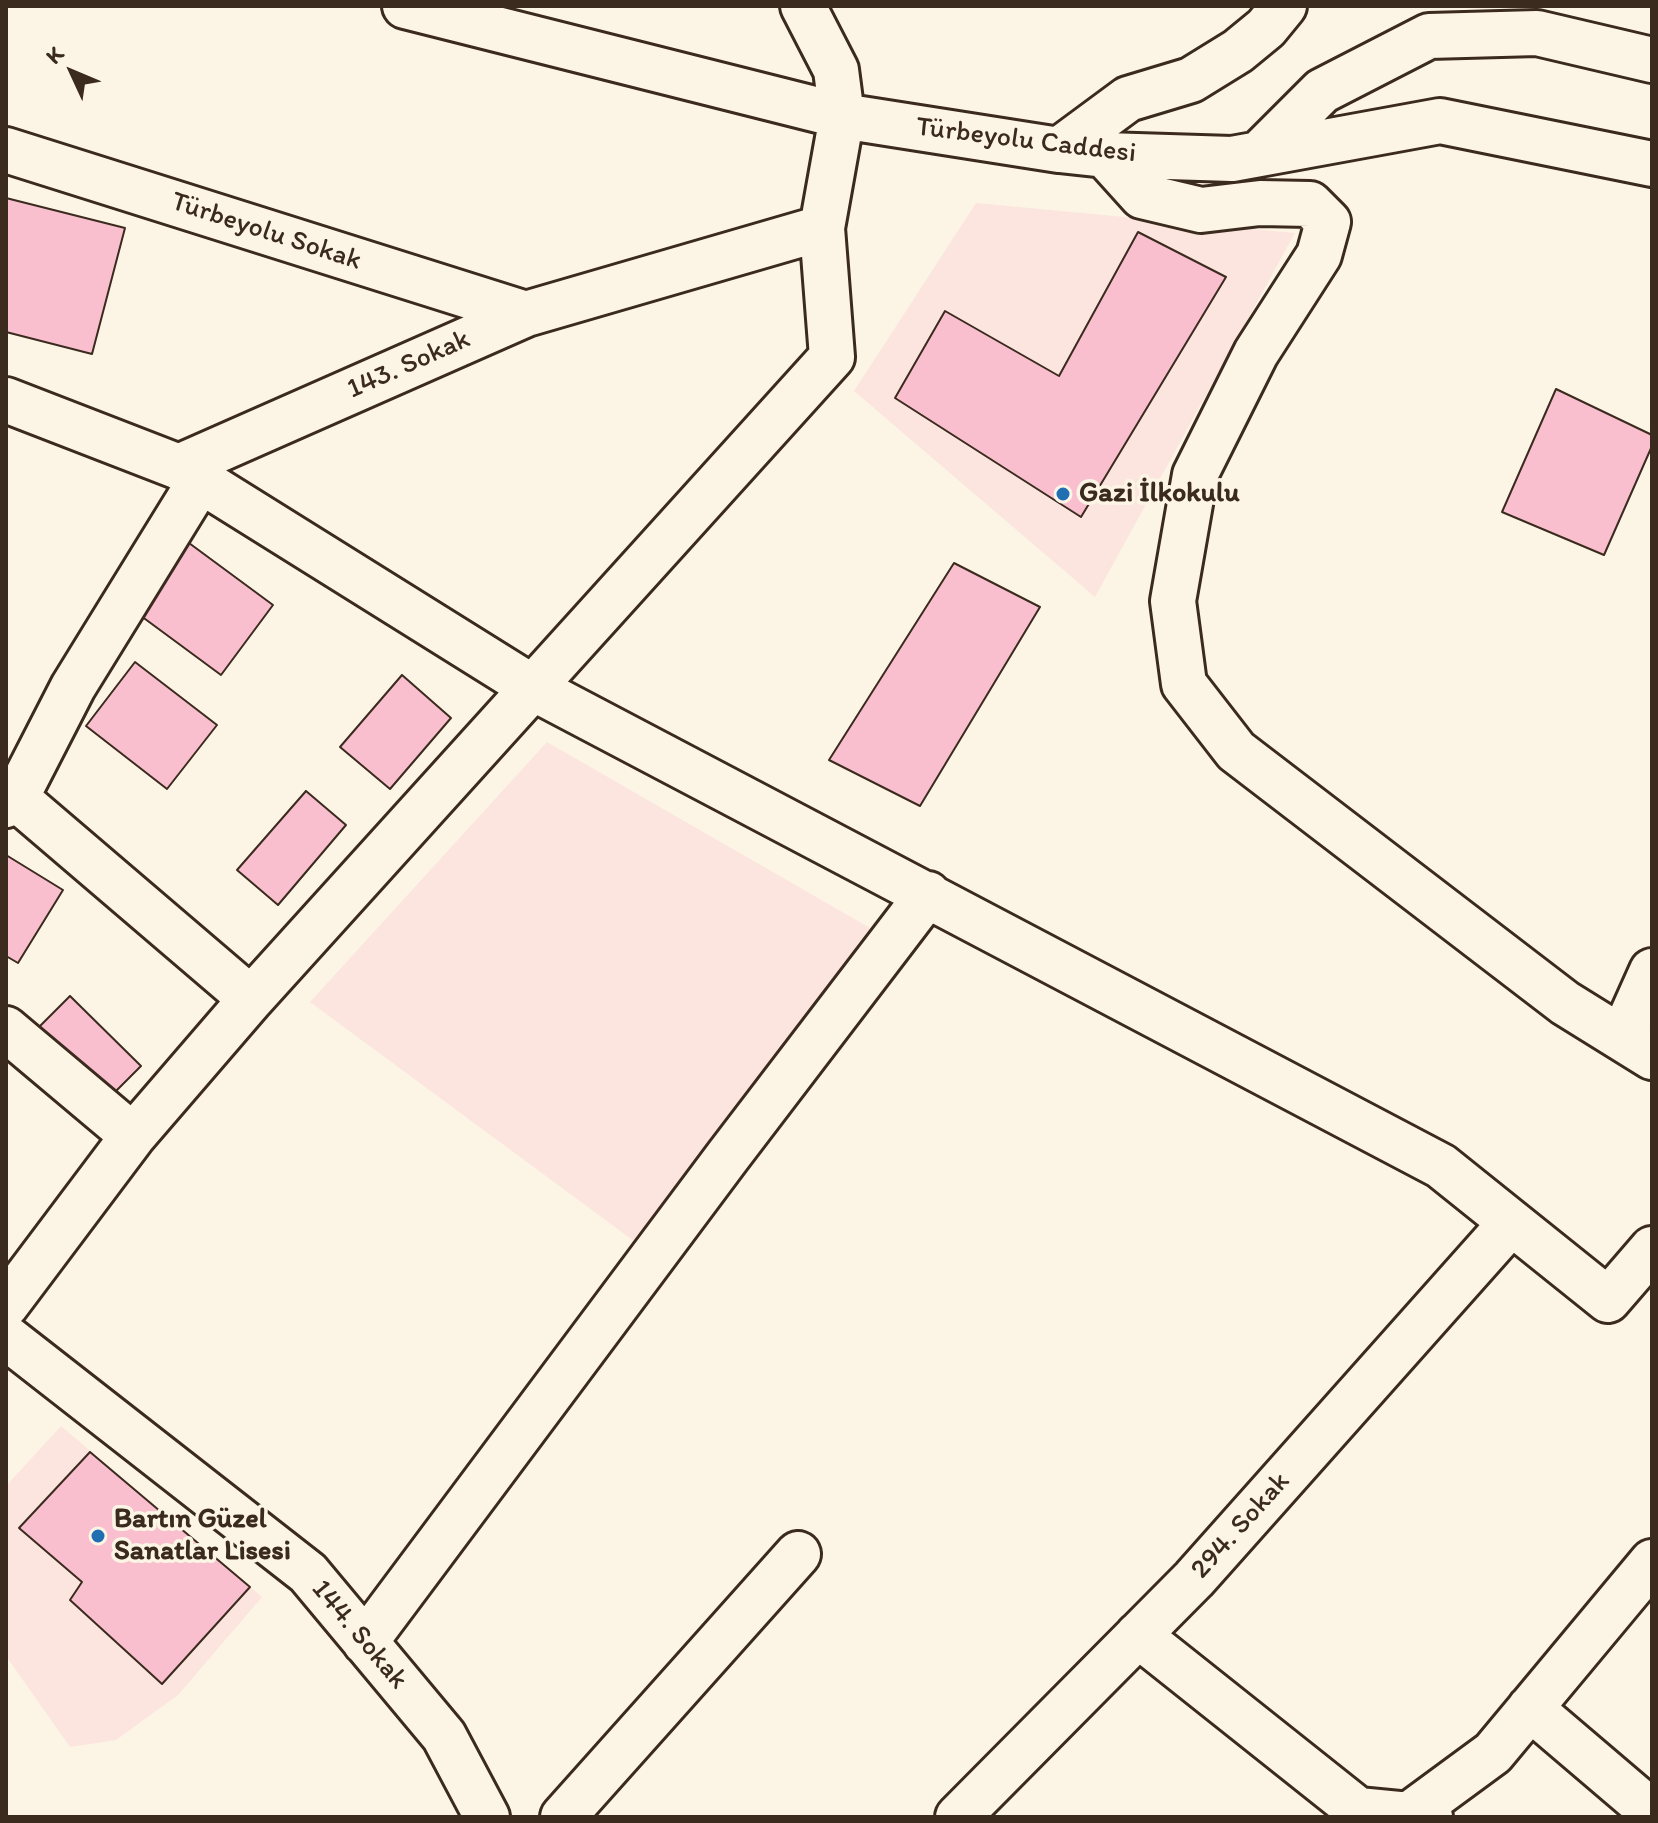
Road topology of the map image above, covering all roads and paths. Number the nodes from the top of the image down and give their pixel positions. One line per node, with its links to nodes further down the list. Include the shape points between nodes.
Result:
1 (405, 6): 5 (street, Türbeyolu Caddesi)
2 (803, 6): 5 (street, via 836,70)
3 (1265, 13): 7 (street, via 1238,51 1191,80 1128,99)
4 (1652, 60): 8 (street, via 1537,33 1429,36 1322,91)
5 (842, 116): 7 (street, Türbeyolu Caddesi); 11 (street)
6 (6, 150): 12 (street, Türbeyolu Sokak)
7 (1059, 150): 9 (street, Türbeyolu Caddesi)
8 (1259, 154): 9 (street, Türbeyolu Caddesi, via 1232,159); 10 (street, Türbeyolu Caddesi, via 1440,121)
9 (1105, 155): 21 (street, via 1142,196 1201,210 1310,204 1328,222 1319,255 1256,353 1195,475 1173,601 1184,684 1236,751 1565,1003)
10 (1652, 164)
11 (822, 228): 12 (street, 143. Sokak); 15 (street, via 832,357)
12 (526, 314): 14 (street, 143. Sokak)
13 (6, 400): 14 (street)
14 (190, 474): 15 (street); 16 (street)
15 (533, 688): 17 (street); 19 (street)
16 (11, 802): 19 (street)
17 (928, 894): 23 (street, via 1441,1166); 30 (street)
18 (1652, 971): 21 (street)
19 (251, 999): 22 (street)
20 (6, 1029): 22 (street)
21 (1637, 1048)
22 (133, 1136): 25 (street)
23 (1511, 1223): 24 (street, via 1608,1300); 29 (street, 294. Sokak)
24 (1652, 1249)
25 (6, 1305)
26 (6, 1337): 30 (street, 144. Sokak, via 308,1573)
27 (798, 1554): 35 (street)
28 (1652, 1562): 31 (street)
29 (1138, 1635): 33 (street, via 1358,1810); 36 (street, 294. Sokak)
30 (365, 1642): 34 (street, 144. Sokak, via 444,1736)
31 (1530, 1708): 32 (street); 33 (street, via 1493,1753)
32 (1652, 1812)
33 (1414, 1816)
34 (487, 1817)
35 (563, 1817)
36 (958, 1817)

